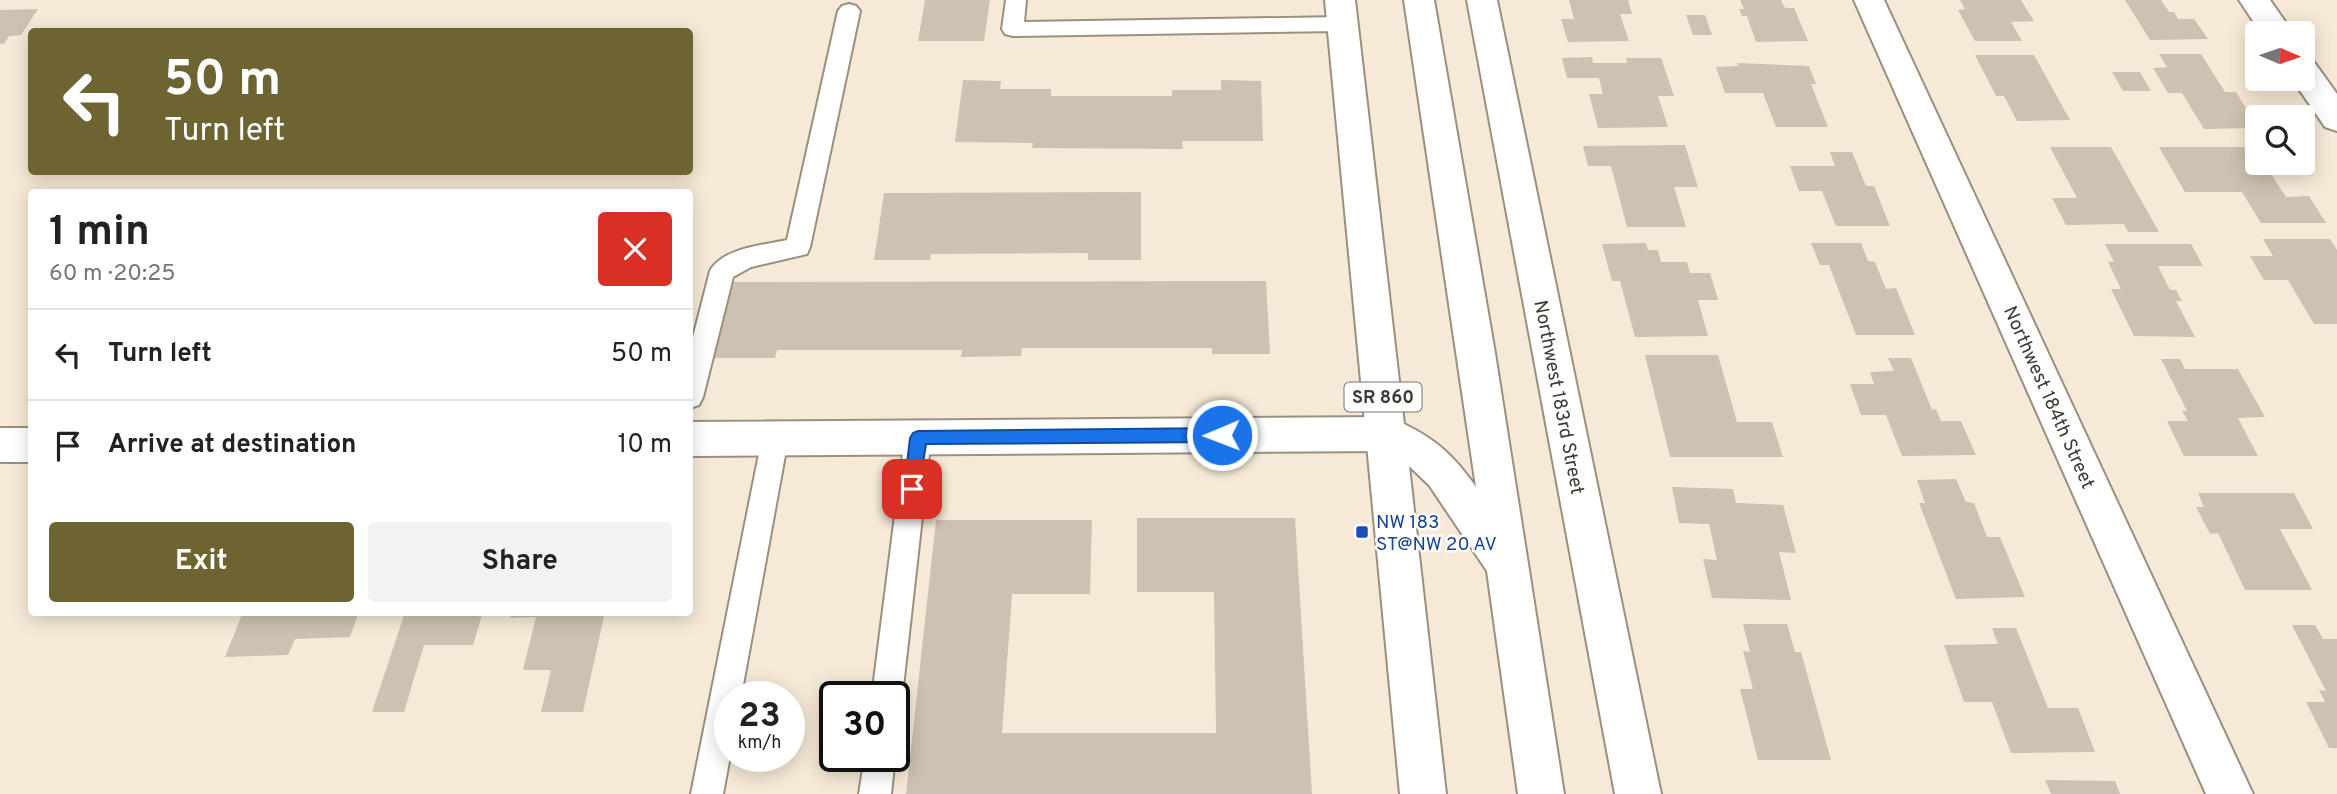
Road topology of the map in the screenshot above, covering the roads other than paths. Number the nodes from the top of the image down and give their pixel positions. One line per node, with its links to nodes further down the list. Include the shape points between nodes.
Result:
1 (1016, 0): 7 (lane, via 1013,29)
2 (1419, 0): 18 (street)
3 (1482, 0): 25 (street, Northwest 183rd Street)
4 (1869, 0): 26 (street, Northwest 184th Street)
5 (2254, 0): 8 (street)
6 (849, 11): 11 (lane, via 798,247 746,259 722,271)
7 (1341, 12): 12 (street, SR 860)
8 (2269, 21)
9 (2315, 87): 10 (street)
10 (2337, 119)
11 (693, 385)
12 (1387, 433): 13 (street); 18 (street, via 1416,448 1443,472); 23 (street, SR 860)
13 (918, 438): 15 (street); 19 (lane)
14 (693, 439): 15 (street)
15 (775, 439): 21 (lane)
16 (0, 445): 17 (street)
17 (28, 445)
18 (1508, 567): 24 (street)
19 (889, 681)
20 (878, 772): 22 (lane)
21 (707, 794)
22 (875, 794)
23 (1423, 794)
24 (1541, 794)
25 (1638, 794)
26 (2230, 794)

